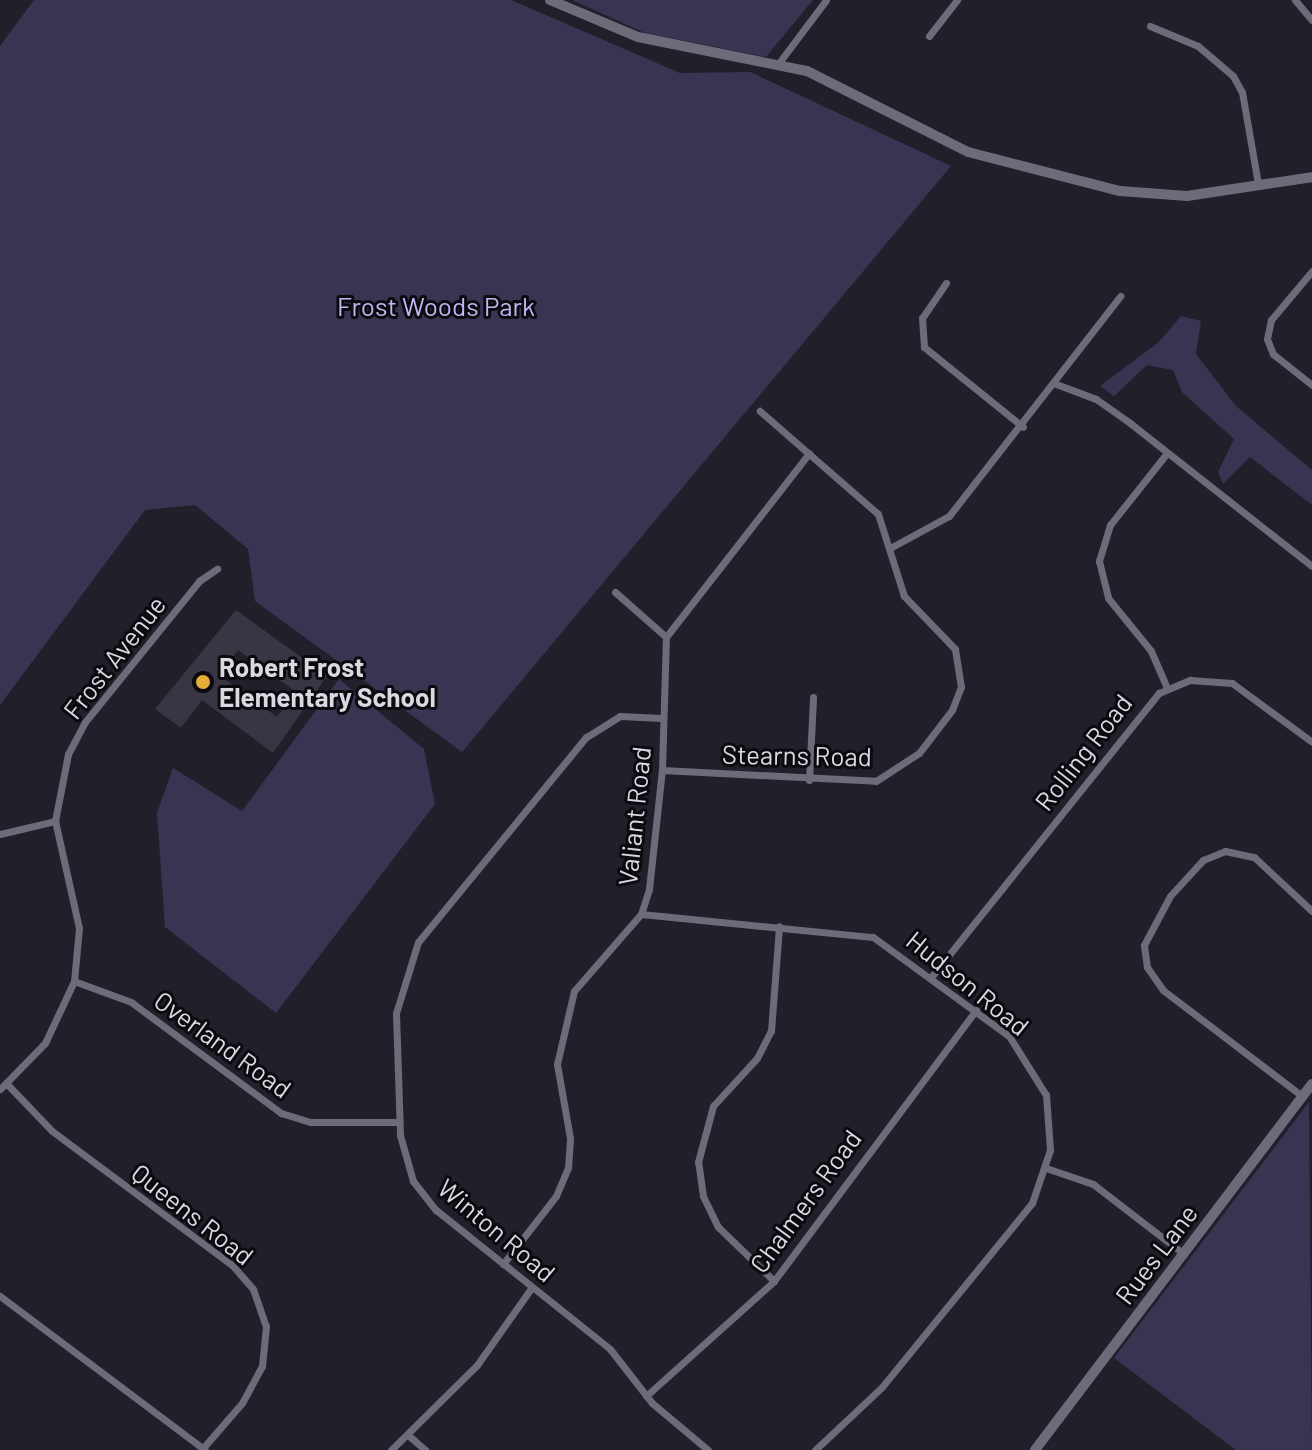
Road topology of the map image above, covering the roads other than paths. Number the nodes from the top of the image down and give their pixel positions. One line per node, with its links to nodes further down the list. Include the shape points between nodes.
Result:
1 (550, 0): 8 (street, via 638,37)
2 (826, 0): 8 (street)
3 (957, 0): 7 (street)
4 (1295, 0): 5 (street)
5 (1312, 20)
6 (1150, 26): 10 (street, via 1198,46 1233,76 1242,92)
7 (929, 36)
8 (778, 64): 10 (street, via 838,82 941,141 997,161 1143,195 1187,196)
9 (1312, 177): 10 (street)
10 (1258, 184)
11 (1312, 271): 15 (street, via 1271,320 1267,339 1273,354)
12 (946, 283): 17 (street, via 922,318 924,347)
13 (1120, 296): 14 (street, via 1069,357)
14 (1056, 384): 17 (street); 19 (street, via 1096,399)
15 (1312, 385)
16 (760, 411): 18 (street, Stearns Road)
17 (1023, 427): 20 (street, via 949,516)
18 (809, 453): 20 (street, Stearns Road, via 865,499); 24 (street)
19 (1167, 453): 21 (street); 25 (street, via 1110,525 1099,561 1108,598 1146,643)
20 (890, 548): 30 (street, Stearns Road, via 904,596 955,649 962,674 958,699 919,753 889,775 876,781)
21 (1312, 566)
22 (217, 569): 31 (street, Frost Avenue, via 199,581 85,722 62,772)
23 (615, 592): 24 (street)
24 (666, 637): 27 (street, Valiant Road)
25 (1167, 688): 28 (street, Rolling Road, via 1198,678 1232,683); 36 (street, Rolling Road, via 1141,709)
26 (813, 697): 30 (street)
27 (661, 718): 29 (street, Valiant Road); 42 (street, Winton Road, via 620,716 586,737 428,927 409,959 396,1013)
28 (1312, 742)
29 (662, 770): 30 (street, Stearns Road); 34 (street, Valiant Road, via 652,877)
30 (809, 780)
31 (55, 821): 32 (street); 37 (street, Frost Avenue, via 79,928)
32 (1, 830)
33 (1312, 911): 41 (street, via 1254,857 1225,851 1195,867 1155,916 1144,945 1155,982)
34 (641, 914): 35 (street, Hudson Road); 45 (street, Valiant Road, via 574,991 557,1064 570,1138 568,1168 556,1196)
35 (779, 926): 36 (street, Hudson Road, via 873,937); 46 (street, via 771,1031 757,1058 713,1106 698,1162 703,1196 718,1227)
36 (932, 976): 38 (street, Hudson Road)
37 (74, 981): 40 (street, Frost Avenue, via 55,1029); 42 (street, Overland Road, via 131,1002 281,1113 311,1122)
38 (976, 1010): 43 (street, Hudson Road, via 1019,1046 1041,1081 1051,1122); 46 (street, Chalmers Road)
39 (1312, 1084): 41 (street, Rues Lane)
40 (3, 1086): 51 (street, Queens Road, via 52,1131 233,1266 253,1289 266,1326 262,1366 242,1403)
41 (1302, 1096): 44 (street, Rues Lane)
42 (399, 1122): 45 (street, Winton Road, via 404,1158 420,1191)
43 (1046, 1168): 44 (street, via 1093,1184); 55 (street, Hudson Road, via 1024,1214 950,1305 872,1398)
44 (1184, 1254): 56 (street, Rues Lane)
45 (503, 1264): 47 (street, Winton Road)
46 (774, 1281): 49 (street, Chalmers Road)
47 (532, 1287): 49 (street, Winton Road, via 610,1349); 50 (street, via 477,1365)
48 (0, 1296): 51 (street)
49 (646, 1396): 54 (street, Winton Road)
50 (408, 1435): 52 (street); 53 (street)
51 (204, 1449)
52 (391, 1450)
53 (425, 1450)
54 (708, 1450)
55 (815, 1450)
56 (1035, 1450)

